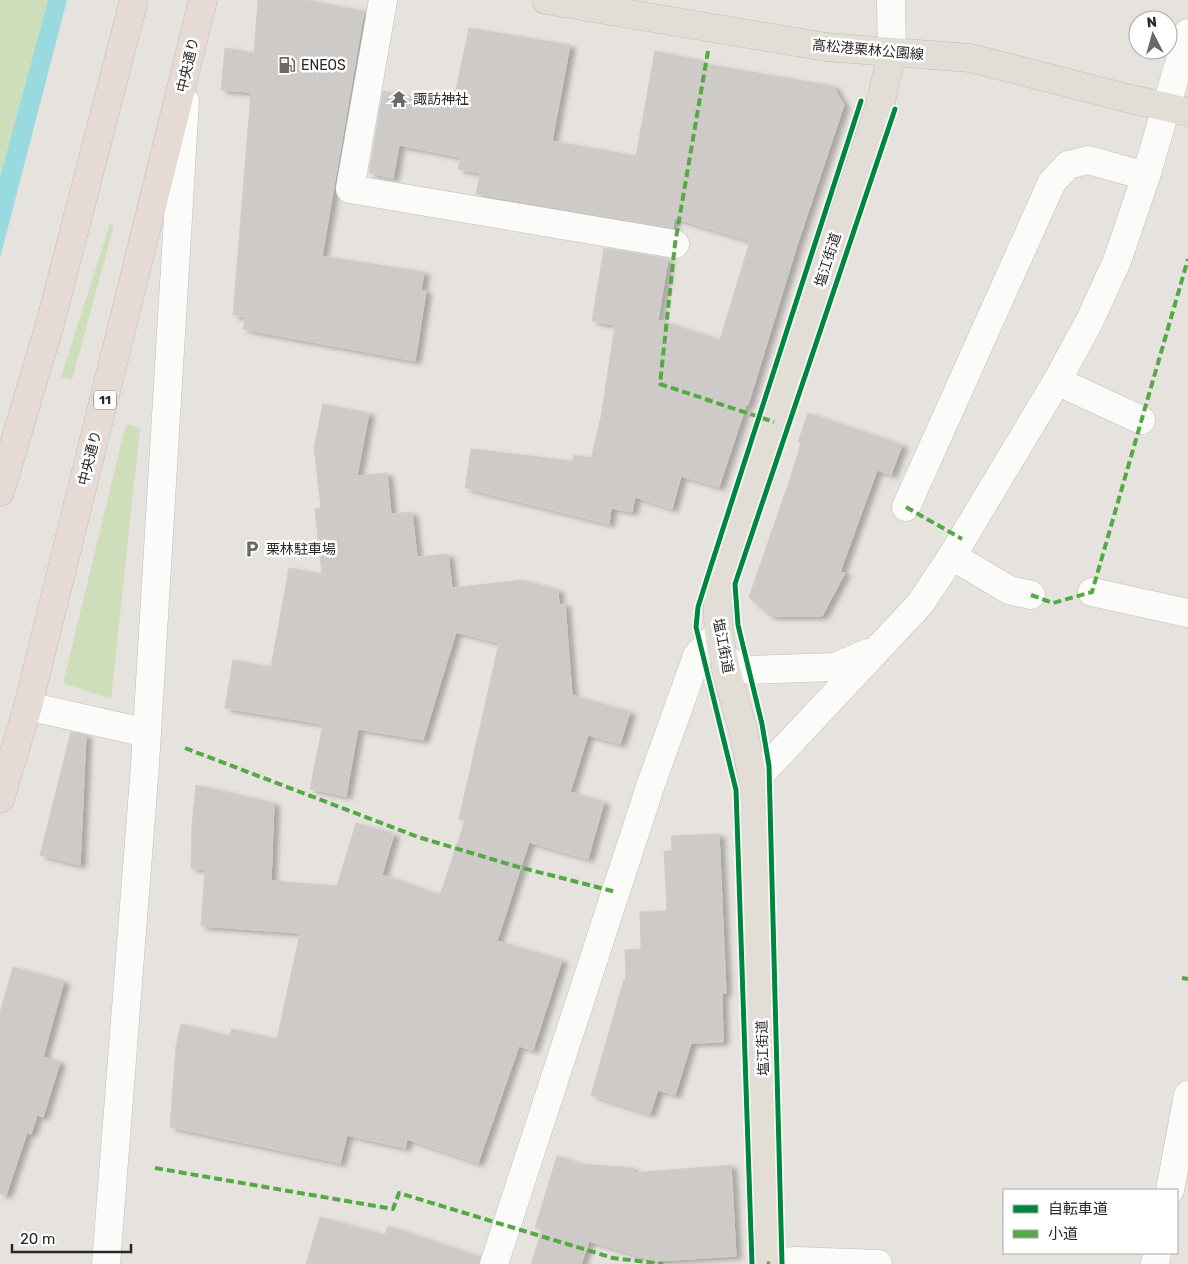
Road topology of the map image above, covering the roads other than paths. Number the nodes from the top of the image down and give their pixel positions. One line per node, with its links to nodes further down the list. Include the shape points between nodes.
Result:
1 (134, 0): 14 (highway, via 50,324)
2 (203, 0): 8 (highway, 中央通り / 11)
3 (383, 0): 11 (street, via 350,189)
4 (546, 0): 7 (main road, 高松港栗林公園線, via 798,43)
5 (891, 0): 7 (street)
6 (1188, 33): 9 (street)
7 (892, 53): 9 (main road, 高松港栗林公園線, via 970,58); 20 (main road, 塩江街道, via 880,105 719,591 716,613)
8 (188, 67): 22 (highway, 中央通り / 11); 23 (street)
9 (1177, 110): 10 (street)
10 (1146, 176): 12 (street, via 1117,261); 15 (street, via 1088,160 1068,164 1052,182)
11 (674, 244)
12 (1057, 381): 13 (street); 16 (street)
13 (1141, 420)
14 (0, 492)
15 (906, 507)
16 (952, 556): 18 (street, via 1009,590); 21 (street, via 920,604)
17 (1092, 592): 19 (street)
18 (1031, 596)
19 (1188, 613)
20 (721, 646): 21 (street, via 749,670 835,667); 24 (main road, 塩江街道); 29 (street, via 697,656)
21 (876, 650): 24 (street)
22 (28, 706): 23 (street); 25 (highway, 中央通り / 11)
23 (147, 733): 28 (street)
24 (754, 782): 30 (main road, 塩江街道)
25 (0, 799)
26 (1188, 1095): 27 (street)
27 (1170, 1189)
28 (106, 1264)
29 (494, 1264)
30 (770, 1264): 31 (street, via 796,1261)
31 (878, 1264)

